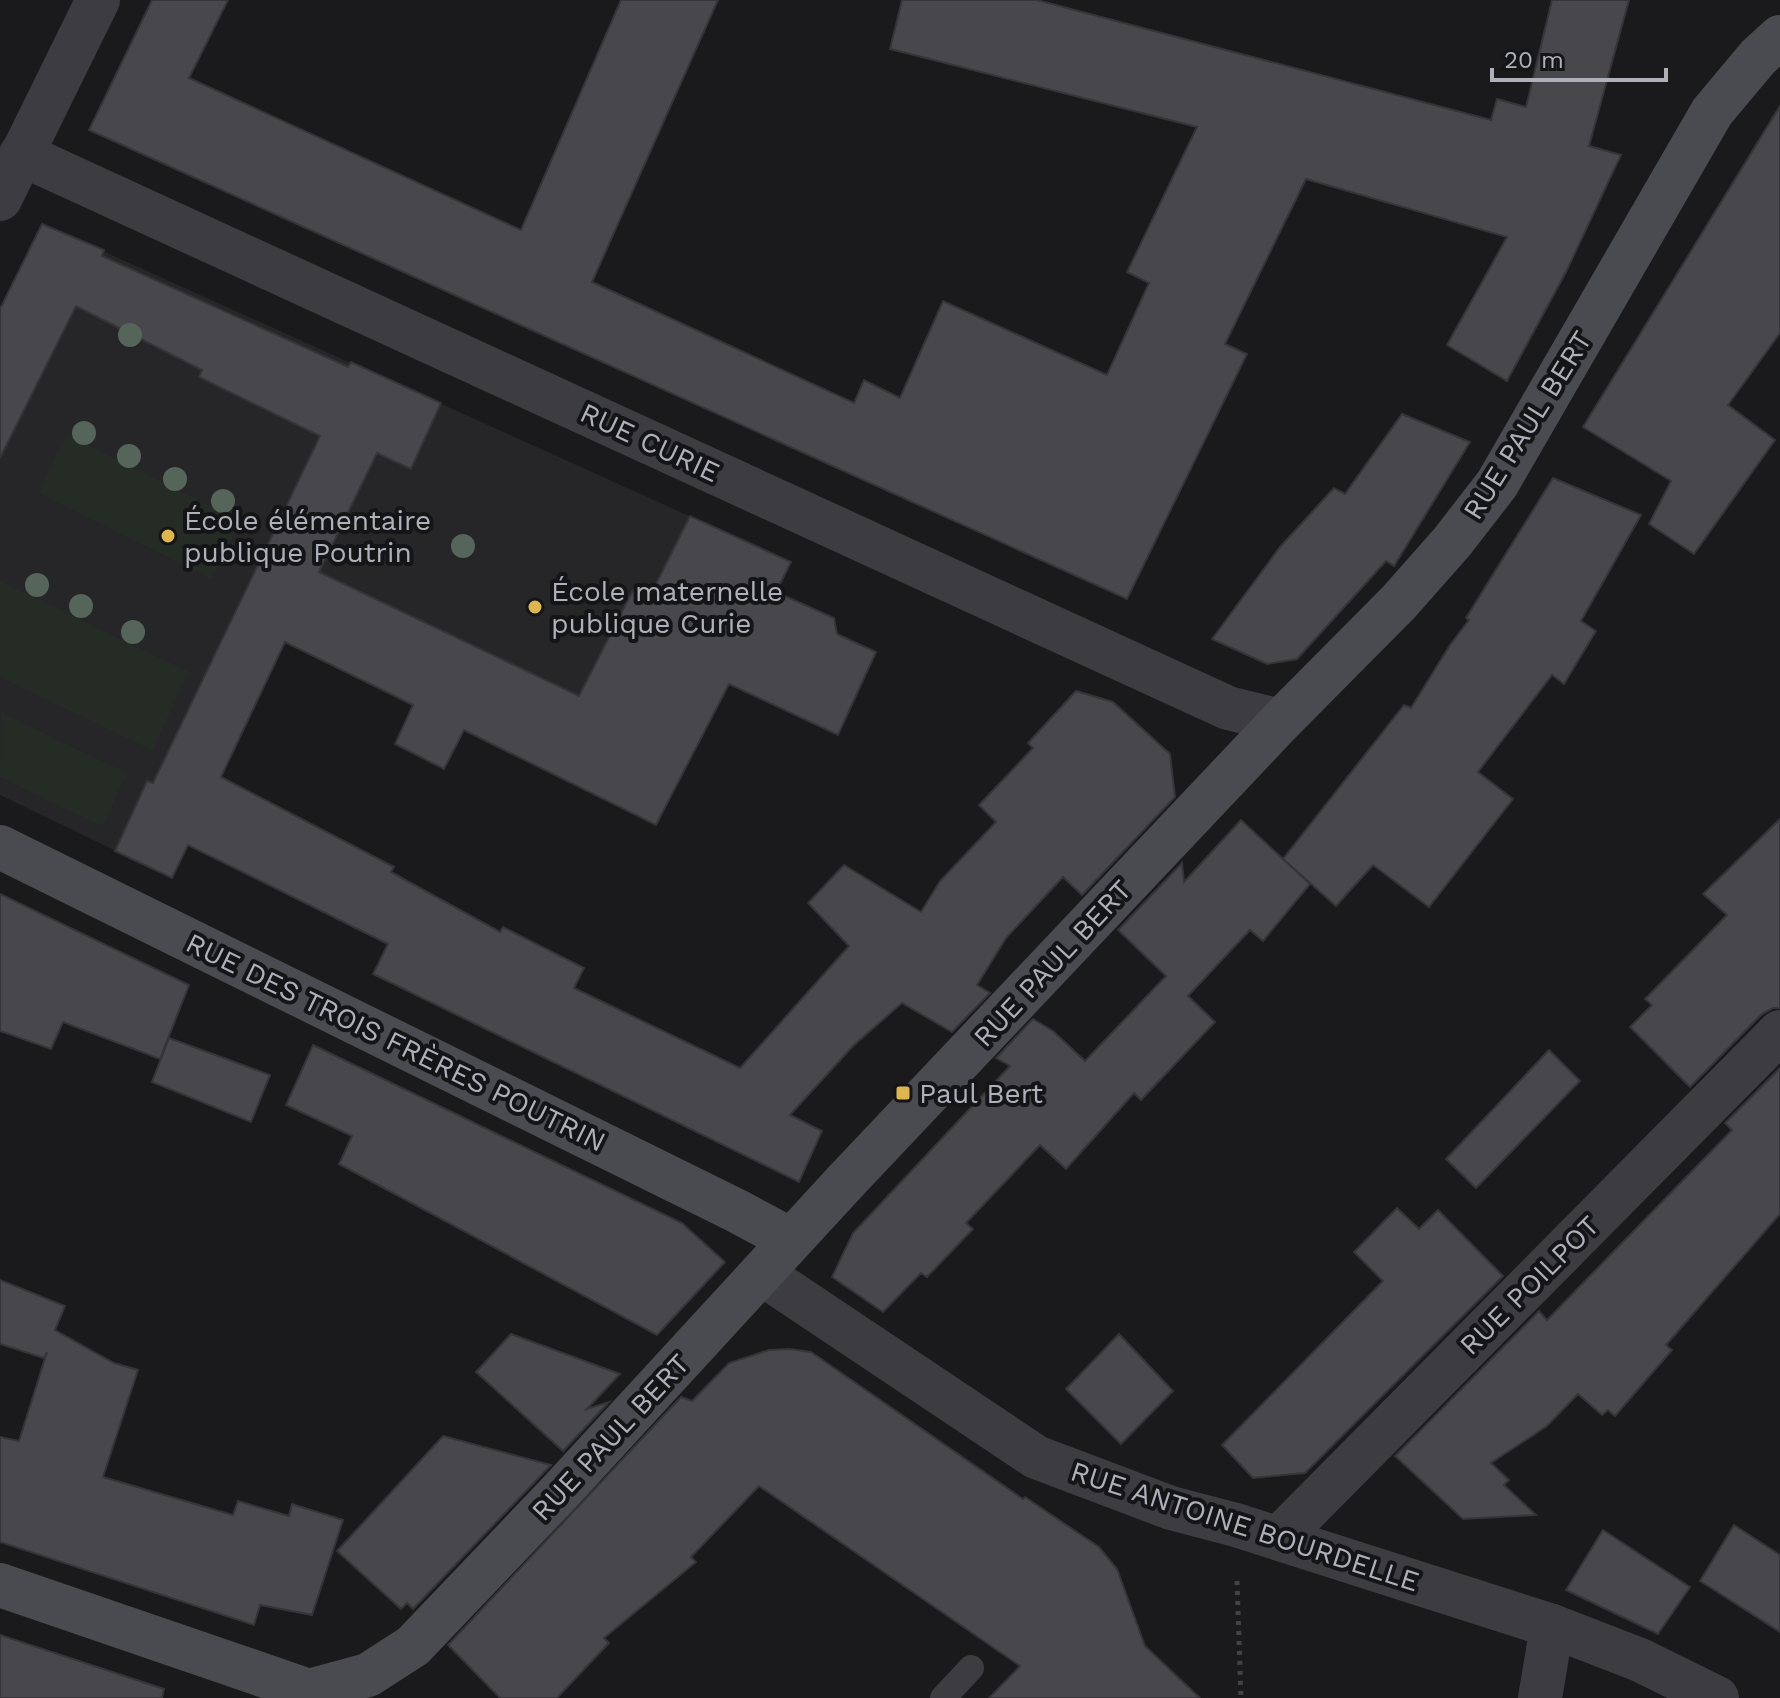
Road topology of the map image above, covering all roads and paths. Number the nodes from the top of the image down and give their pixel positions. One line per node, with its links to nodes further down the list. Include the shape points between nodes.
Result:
1 (98, 0): 3 (street)
2 (1780, 37): 5 (main road, RUE PAUL BERT, via 1712,112 1497,484 1399,602)
3 (21, 154): 4 (street); 5 (street, RUE CURIE, via 1228,708)
4 (0, 199)
5 (1281, 721): 8 (main road, RUE PAUL BERT)
6 (0, 847): 8 (main road, RUE DES TROIS FRÈRES POUTRIN)
7 (1780, 1032): 11 (street, RUE POILPOT)
8 (791, 1240): 9 (main road, RUE PAUL BERT)
9 (761, 1273): 10 (street, RUE ANTOINE BOURDELLE, via 1036,1457 1171,1508); 15 (main road, RUE PAUL BERT, via 413,1646 368,1675)
10 (1236, 1525): 11 (street, RUE ANTOINE BOURDELLE); 17 (path)
11 (1279, 1538): 13 (street, RUE ANTOINE BOURDELLE)
12 (0, 1585): 15 (main road, RUE PAUL BERT)
13 (1552, 1626): 18 (street); 19 (street, RUE ANTOINE BOURDELLE, via 1640,1660)
14 (971, 1668): 16 (lane)
15 (311, 1695)
16 (943, 1698)
17 (1241, 1698)
18 (1540, 1698)
19 (1717, 1698)

